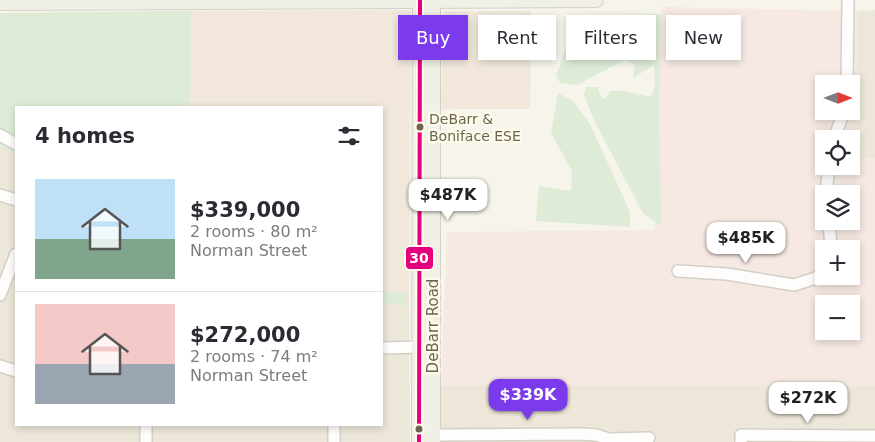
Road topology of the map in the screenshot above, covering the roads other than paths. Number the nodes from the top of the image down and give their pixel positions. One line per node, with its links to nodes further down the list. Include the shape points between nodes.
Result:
1 (596, 0): 3 (main road)
2 (848, 0): 5 (street)
3 (427, 1): 4 (main road); 10 (main road, DeBarr Road); 15 (main road, DeBarr Road)
4 (0, 3)
5 (847, 75)
6 (0, 135): 7 (street)
7 (15, 143)
8 (0, 195): 9 (street)
9 (15, 200)
10 (420, 244): 15 (main road, via 426,257 425,310); 16 (main road, DeBarr Road)
11 (15, 257): 14 (street)
12 (678, 270): 13 (street, via 794,285)
13 (815, 277)
14 (0, 295)
15 (433, 327): 26 (main road, DeBarr Road)
16 (419, 346): 17 (street); 26 (main road, DeBarr Road)
17 (383, 348)
18 (0, 366): 19 (street)
19 (15, 371)
20 (146, 426): 28 (street)
21 (334, 426): 29 (street)
22 (875, 436): 25 (street)
23 (649, 438): 27 (street)
24 (741, 439): 25 (street)
25 (838, 440)
26 (427, 441): 27 (street, via 596,434)
27 (608, 441)
28 (146, 442)
29 (334, 442)

